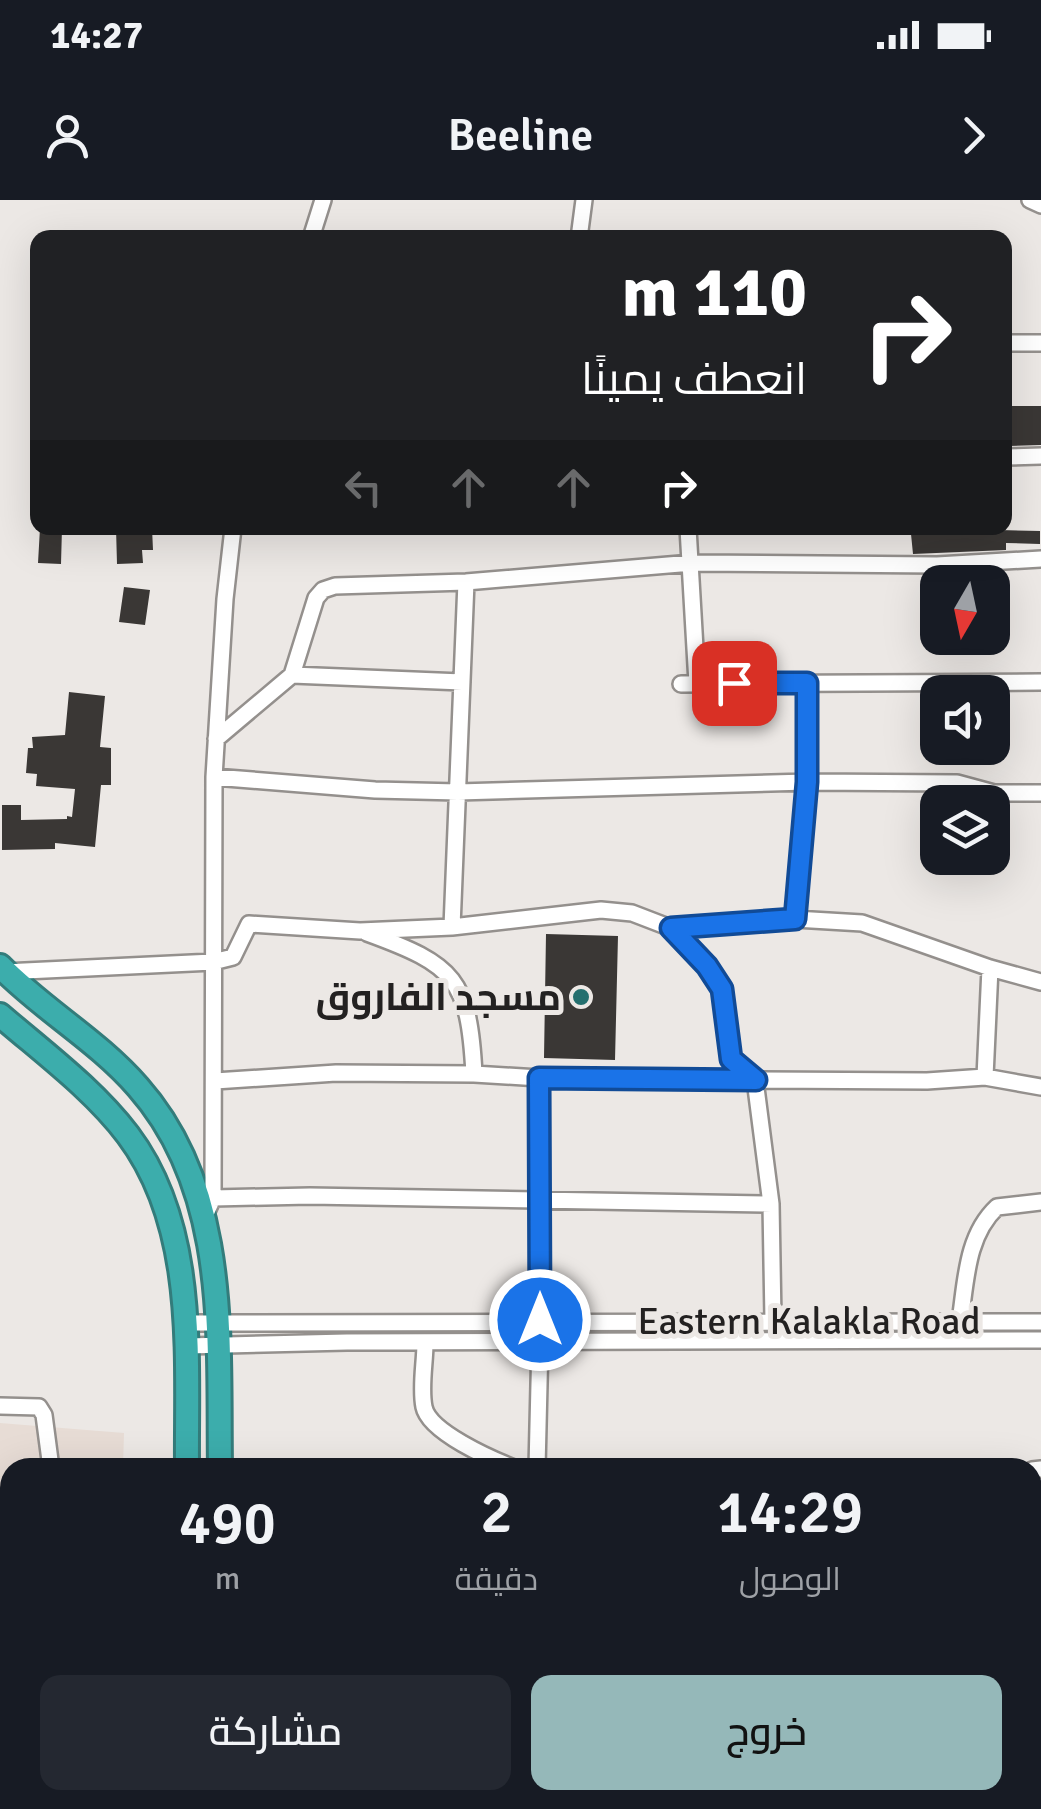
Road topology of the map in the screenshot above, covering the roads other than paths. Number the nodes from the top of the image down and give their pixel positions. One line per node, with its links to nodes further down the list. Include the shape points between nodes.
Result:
1 (323, 200): 5 (street)
2 (584, 200): 6 (street)
3 (1030, 200): 4 (street)
4 (1041, 205)
5 (314, 230)
6 (580, 230)
7 (1041, 342): 8 (street)
8 (1012, 344)
9 (1041, 456): 10 (street)
10 (1012, 457)
11 (232, 535): 20 (street)
12 (689, 535): 14 (street)
13 (1041, 559): 14 (street)
14 (692, 563): 15 (street); 19 (street, via 689,684)
15 (466, 582): 16 (street, via 324,590); 17 (street)
16 (292, 675): 17 (street); 20 (street)
17 (462, 682): 23 (street)
18 (1041, 682): 19 (street)
19 (807, 683): 22 (street)
20 (216, 739): 21 (street)
21 (214, 777): 23 (street); 29 (street)
22 (807, 782): 23 (street); 24 (street, via 957,783 994,793); 25 (street)
23 (458, 792): 26 (street)
24 (1041, 793)
25 (795, 919): 27 (street); 30 (street, via 862,923)
26 (452, 928): 27 (street, via 601,910); 28 (street)
27 (671, 928): 37 (street, via 722,989 731,1059)
28 (360, 931): 29 (street, via 249,924 232,957); 34 (street, via 416,951 455,980 467,1008)
29 (214, 962): 31 (street); 38 (street)
30 (990, 968): 32 (street); 35 (street)
31 (2, 970): 43 (highway, via 139,1088)
32 (1041, 982)
33 (0, 1016): 48 (highway, via 131,1139 164,1205)
34 (474, 1074): 36 (street); 38 (street)
35 (986, 1076): 37 (street); 39 (street)
36 (539, 1078): 37 (street); 40 (street)
37 (756, 1080): 42 (street)
38 (216, 1081): 43 (street)
39 (1041, 1087)
40 (542, 1201): 42 (street); 43 (street, via 310,1196); 44 (street)
41 (1041, 1202): 46 (street, via 997,1207 983,1222 973,1241)
42 (771, 1204): 45 (street)
43 (209, 1207): 49 (highway)
44 (540, 1320): 45 (street, Eastern Kalakla Road); 49 (street, Eastern Kalakla Road)
45 (773, 1320): 46 (street, Eastern Kalakla Road)
46 (960, 1321): 47 (street, Eastern Kalakla Road)
47 (1041, 1322)
48 (186, 1334): 49 (street); 49 (street); 55 (highway)
49 (217, 1334): 52 (street, Eastern Kalakla Road); 56 (highway)
50 (1041, 1340): 51 (street, Eastern Kalakla Road)
51 (540, 1342): 52 (street, Eastern Kalakla Road); 58 (street)
52 (425, 1343): 57 (street, via 429,1418)
53 (0, 1406): 54 (street, via 39,1408)
54 (50, 1458)
55 (187, 1458)
56 (220, 1458)
57 (488, 1458)
58 (537, 1458)

